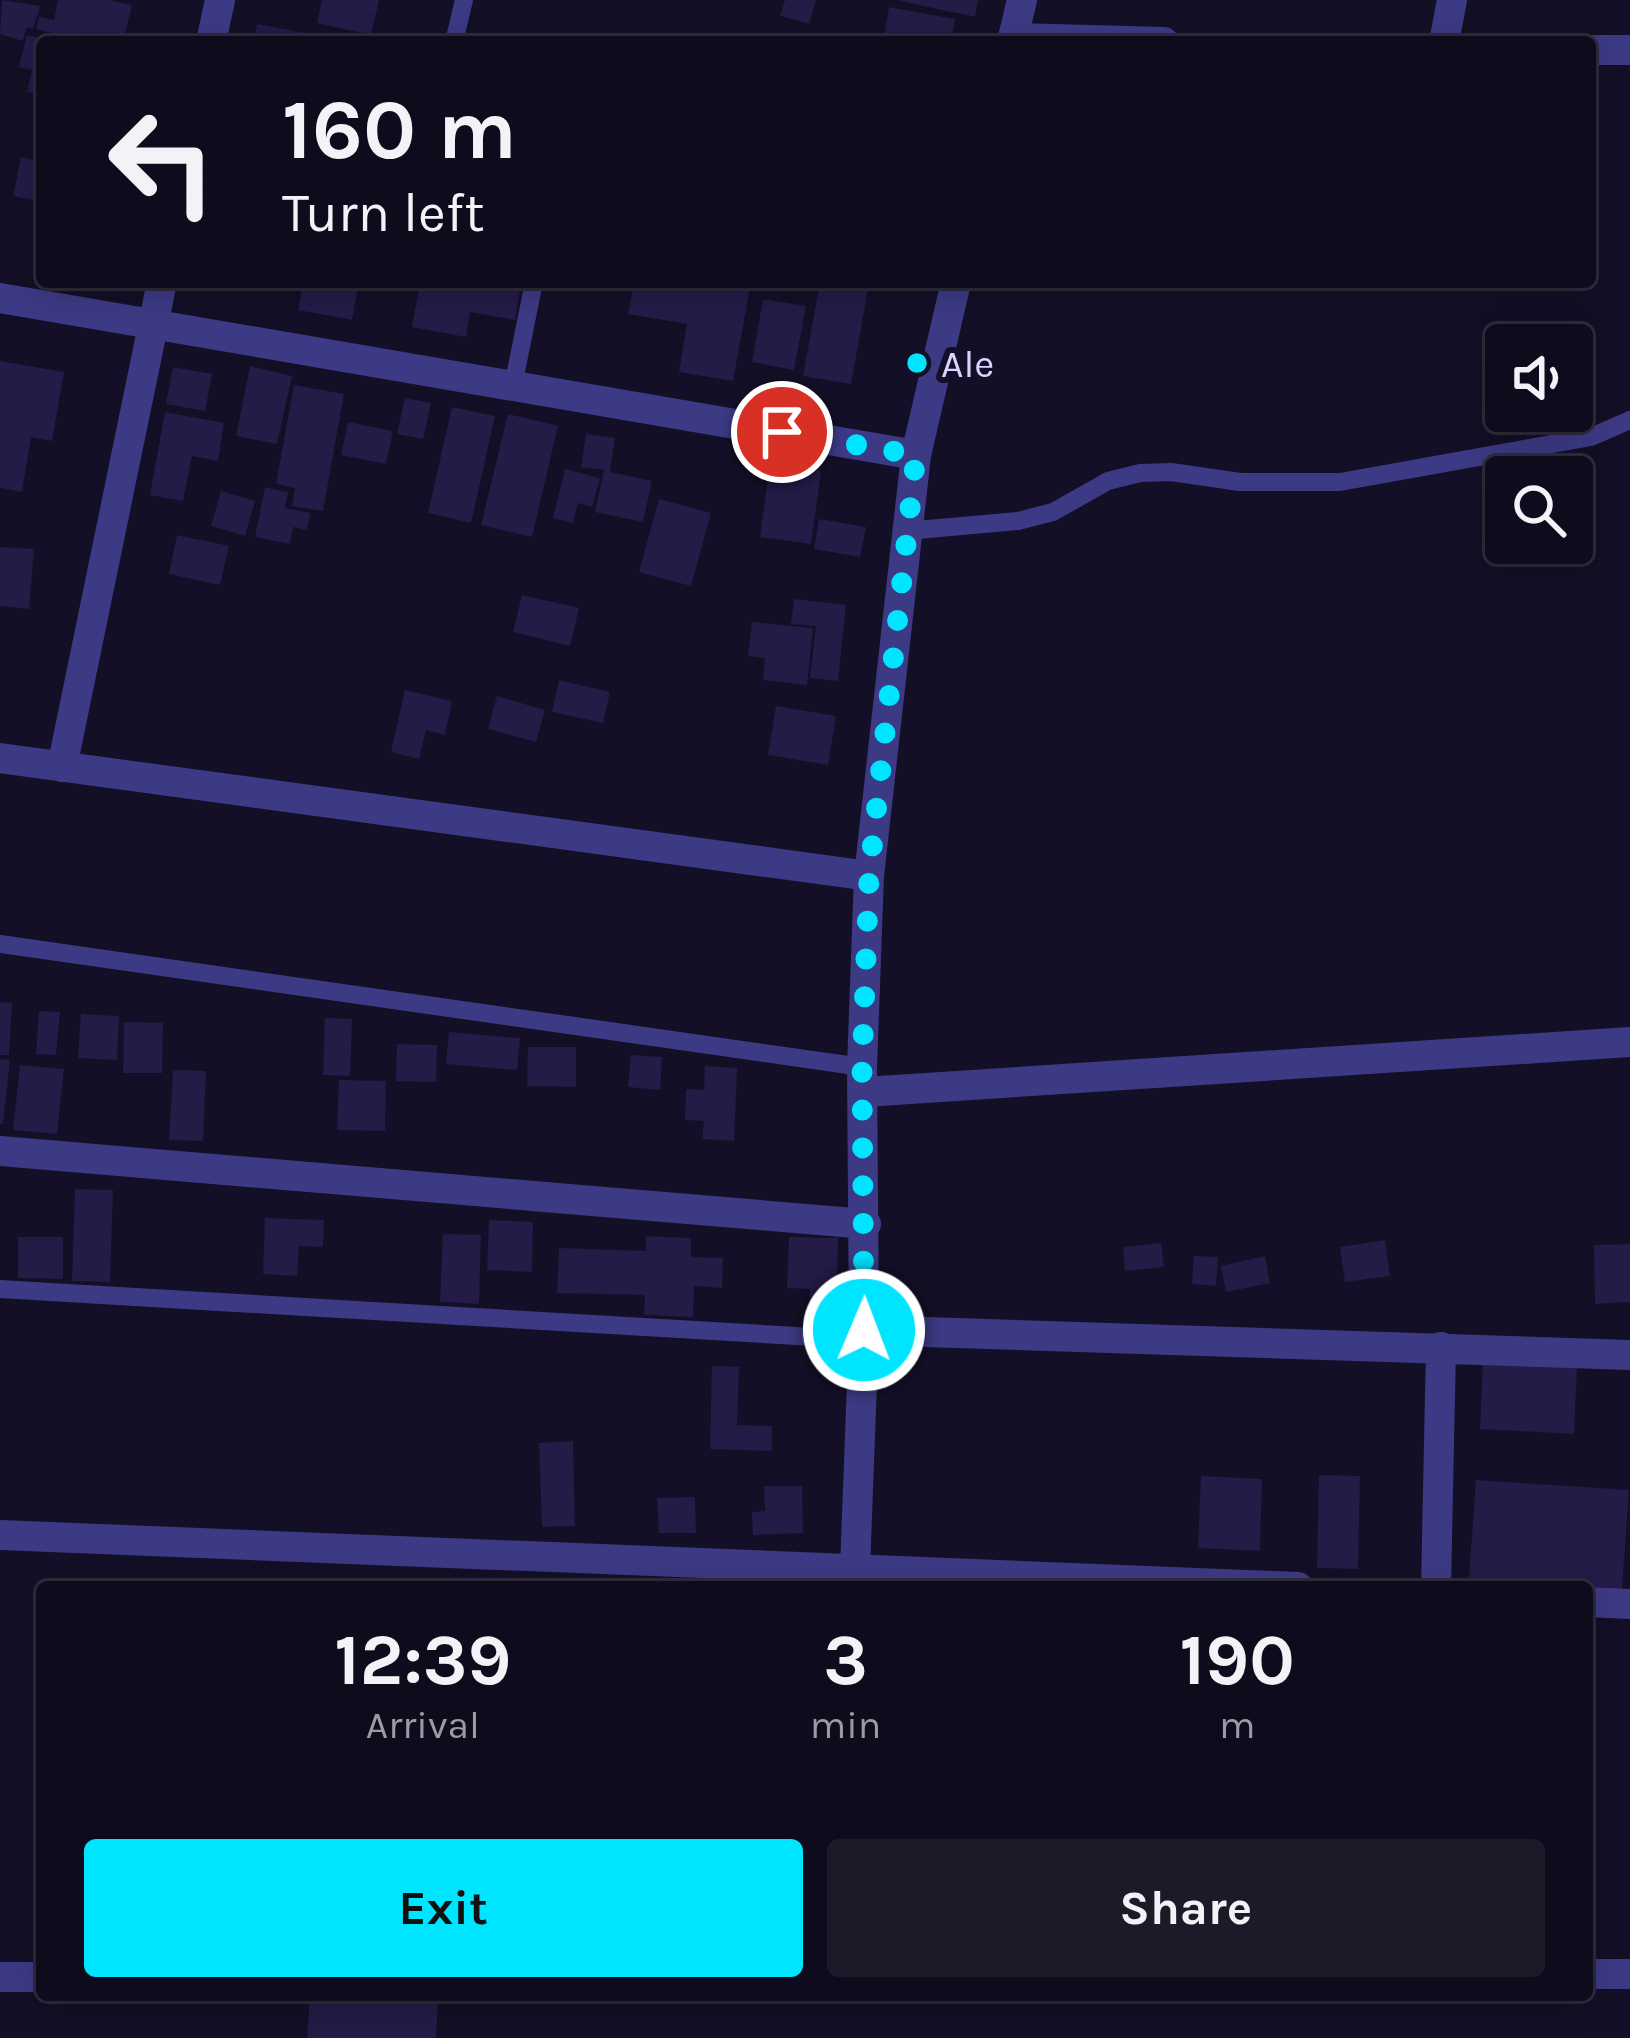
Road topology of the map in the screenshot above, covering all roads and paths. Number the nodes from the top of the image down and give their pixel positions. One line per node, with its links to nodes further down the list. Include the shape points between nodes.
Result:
1 (220, 0): 5 (street)
2 (464, 0): 6 (lane)
3 (1022, 0): 7 (street)
4 (1452, 0): 8 (street)
5 (212, 36)
6 (455, 36)
7 (1014, 36)
8 (1445, 36)
9 (1596, 50): 10 (street)
10 (1630, 50)
11 (161, 288): 15 (street)
12 (533, 288): 16 (lane)
13 (955, 288): 18 (street)
14 (0, 298): 15 (street)
15 (153, 325): 16 (street); 21 (street)
16 (513, 386): 18 (street)
17 (1630, 420): 19 (lane, via 1591,437 1340,482 1140,473 1018,521)
18 (916, 455): 19 (street)
19 (907, 531): 22 (street)
20 (0, 758): 21 (street)
21 (62, 767): 22 (street)
22 (869, 876): 25 (street)
23 (0, 944): 25 (lane)
24 (1630, 1042): 25 (street)
25 (863, 1080): 27 (street)
26 (0, 1151): 27 (street)
27 (866, 1224): 29 (street)
28 (0, 1289): 29 (lane)
29 (864, 1335): 30 (street); 33 (street)
30 (1441, 1347): 31 (street); 35 (street)
31 (1630, 1354)
32 (0, 1534): 33 (street)
33 (855, 1568): 34 (street)
34 (1158, 1581)
35 (1436, 1581)
36 (1593, 1602): 37 (street)
37 (1630, 1604)
38 (1593, 1974): 39 (street)
39 (1630, 1974)
40 (0, 1977): 41 (street)
41 (36, 1977)

